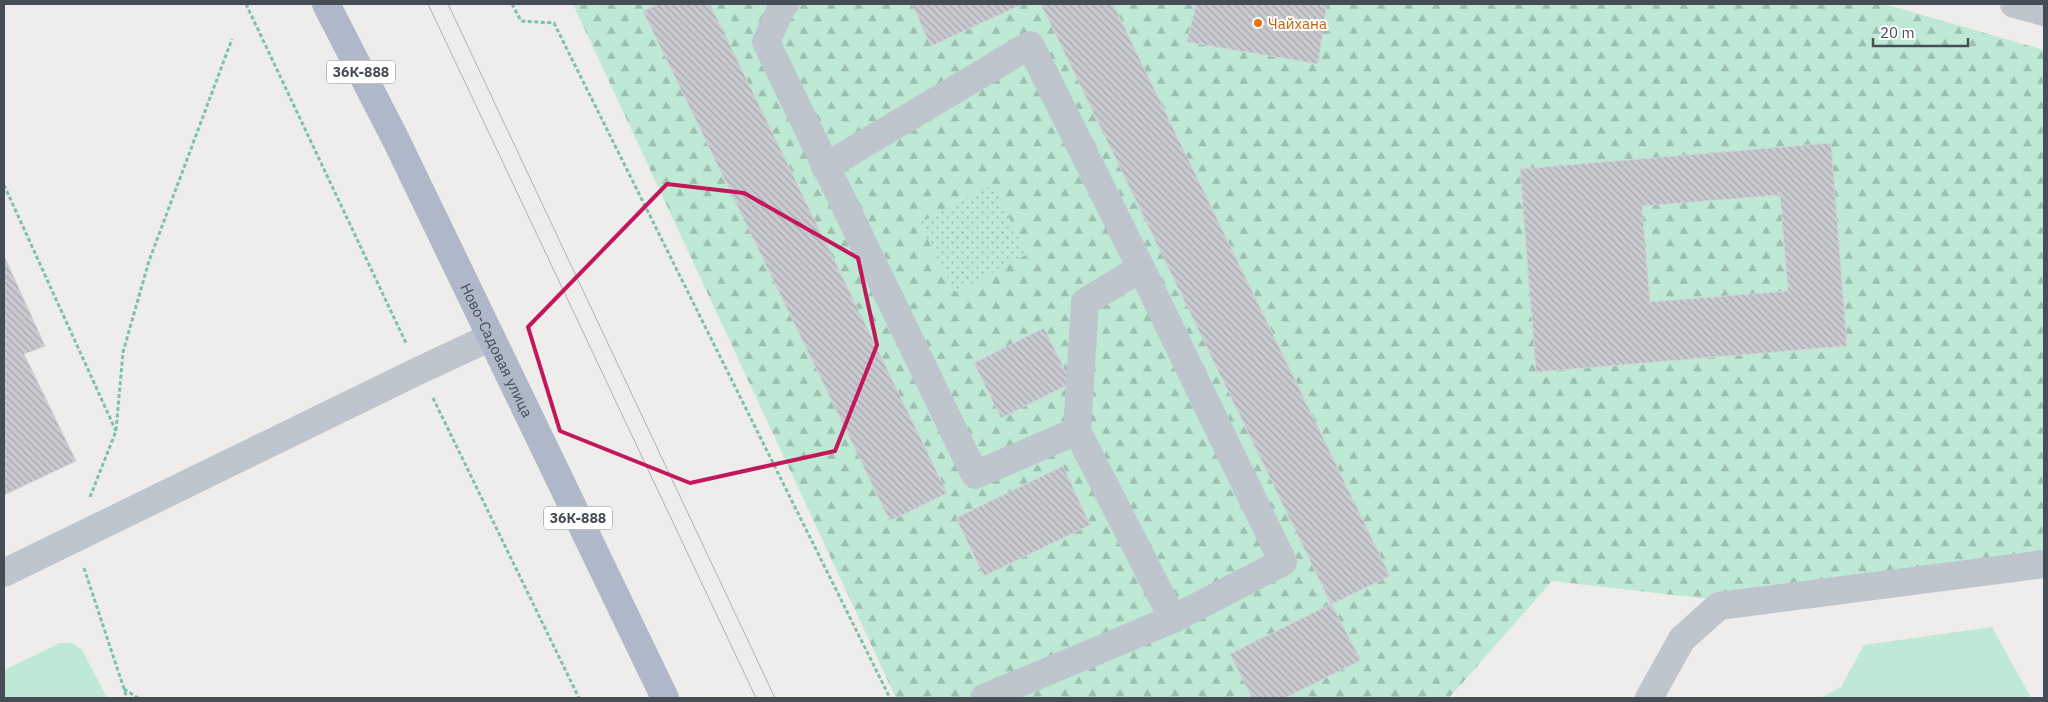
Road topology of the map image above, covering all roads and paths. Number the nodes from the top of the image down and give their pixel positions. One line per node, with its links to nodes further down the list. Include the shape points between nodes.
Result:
1 (326, 4): 10 (main road, Ново-Садовая улица / 36К-888)
2 (512, 4): 21 (path, via 521,22 554,23)
3 (786, 4): 7 (street, via 782,6 766,42)
4 (2014, 4): 5 (street)
5 (2044, 12)
6 (232, 39): 11 (path, via 150,261 123,352)
7 (825, 167): 9 (street, via 1030,45); 12 (street, via 975,475)
8 (4, 185): 11 (path)
9 (1142, 268): 12 (street, via 1085,302); 16 (street, via 1283,562)
10 (491, 337): 13 (street); 20 (main road, Ново-Садовая улица / 36К-888)
11 (116, 431): 13 (path)
12 (1077, 431): 16 (street)
13 (74, 539): 15 (street); 17 (path)
14 (2044, 564): 23 (street, via 1719,606 1682,639)
15 (4, 573)
16 (1173, 619): 22 (street)
17 (124, 689): 18 (path); 19 (path)
18 (127, 698)
19 (138, 698)
20 (665, 698)
21 (890, 698)
22 (984, 698)
23 (1649, 698)

